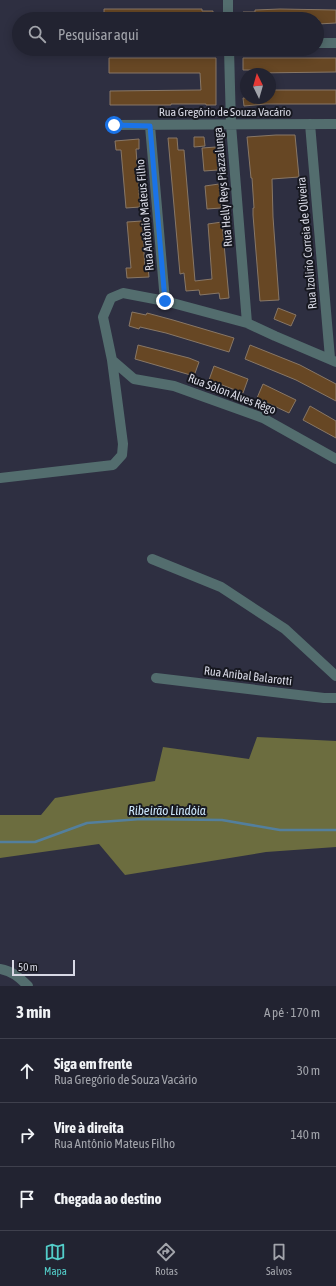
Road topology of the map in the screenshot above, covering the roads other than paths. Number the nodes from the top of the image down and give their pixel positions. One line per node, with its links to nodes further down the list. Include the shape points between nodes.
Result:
1 (228, 0): 2 (street)
2 (228, 12)
3 (324, 43): 4 (street)
4 (336, 43)
5 (229, 56): 9 (street, Rua Helly Reys Piazzalunga)
6 (310, 124): 7 (street, Rua Gregório de Souza Vacário); 9 (street, Rua Gregório de Souza Vacário); 14 (street, Rua Izolirio Correia de Oliveira)
7 (336, 124)
8 (114, 125): 10 (street, Rua Gregório de Souza Vacário)
9 (231, 125): 10 (street, Rua Gregório de Souza Vacário); 12 (street, Rua Helly Reys Piazzalunga)
10 (150, 126): 11 (street, Rua Antônio Mateus Filho)
11 (165, 301): 12 (street); 13 (street, via 123,293 111,298 103,317)
12 (248, 322): 14 (street)
13 (112, 360): 15 (street, Rua Sólon Alves Rêgo, via 134,378 174,386 264,418); 16 (street, via 123,444 122,455 113,465)
14 (333, 360)
15 (336, 459)
16 (0, 478)
17 (152, 559): 18 (street, via 221,587 285,630)
18 (336, 676)
19 (156, 678): 20 (street, Rua Anibal Balarotti)
20 (336, 698)
21 (0, 970): 22 (street, via 9,971 20,977)
22 (28, 986)

